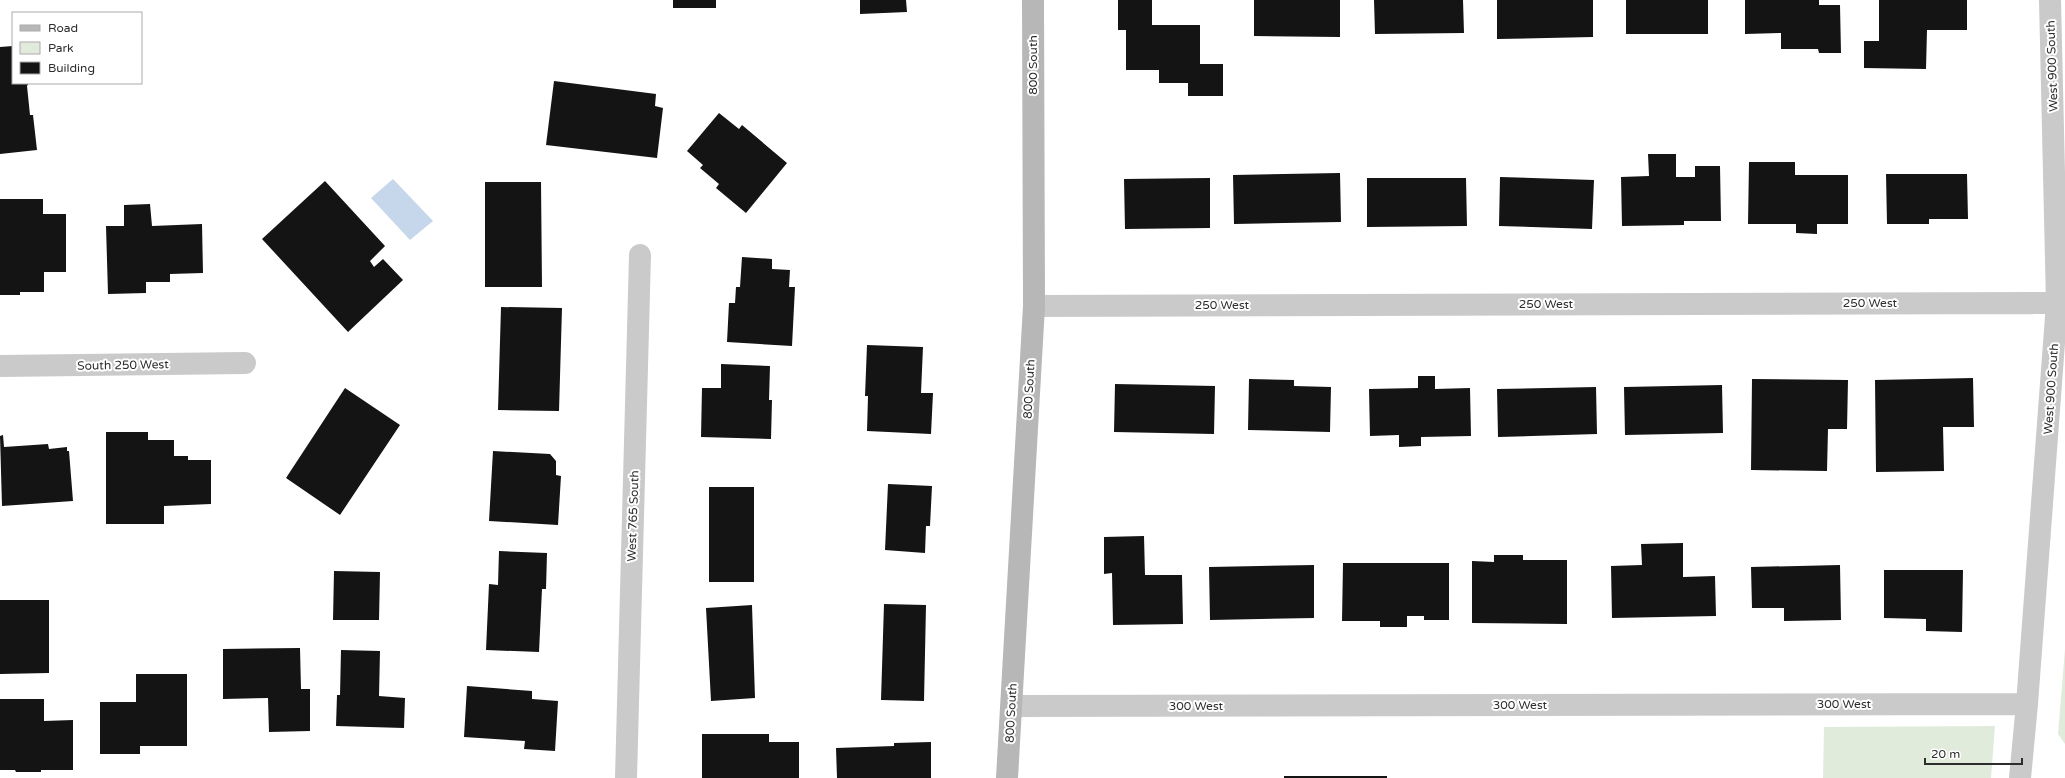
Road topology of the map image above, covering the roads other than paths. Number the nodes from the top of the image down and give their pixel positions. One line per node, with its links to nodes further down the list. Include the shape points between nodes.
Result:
1 (1033, 0): 5 (main road, 800 South)
2 (2050, 0): 4 (street, West 900 South)
3 (640, 255): 10 (street, West 765 South)
4 (2057, 303): 5 (street, 250 West); 8 (street, West 900 South)
5 (1034, 306): 9 (main road, 800 South)
6 (245, 363): 7 (street, South 250 West)
7 (0, 366)
8 (2027, 704): 9 (street, 300 West); 12 (street, West 900 South)
9 (1012, 706): 11 (main road, 800 South)
10 (626, 778)
11 (1007, 778)
12 (2020, 778)

